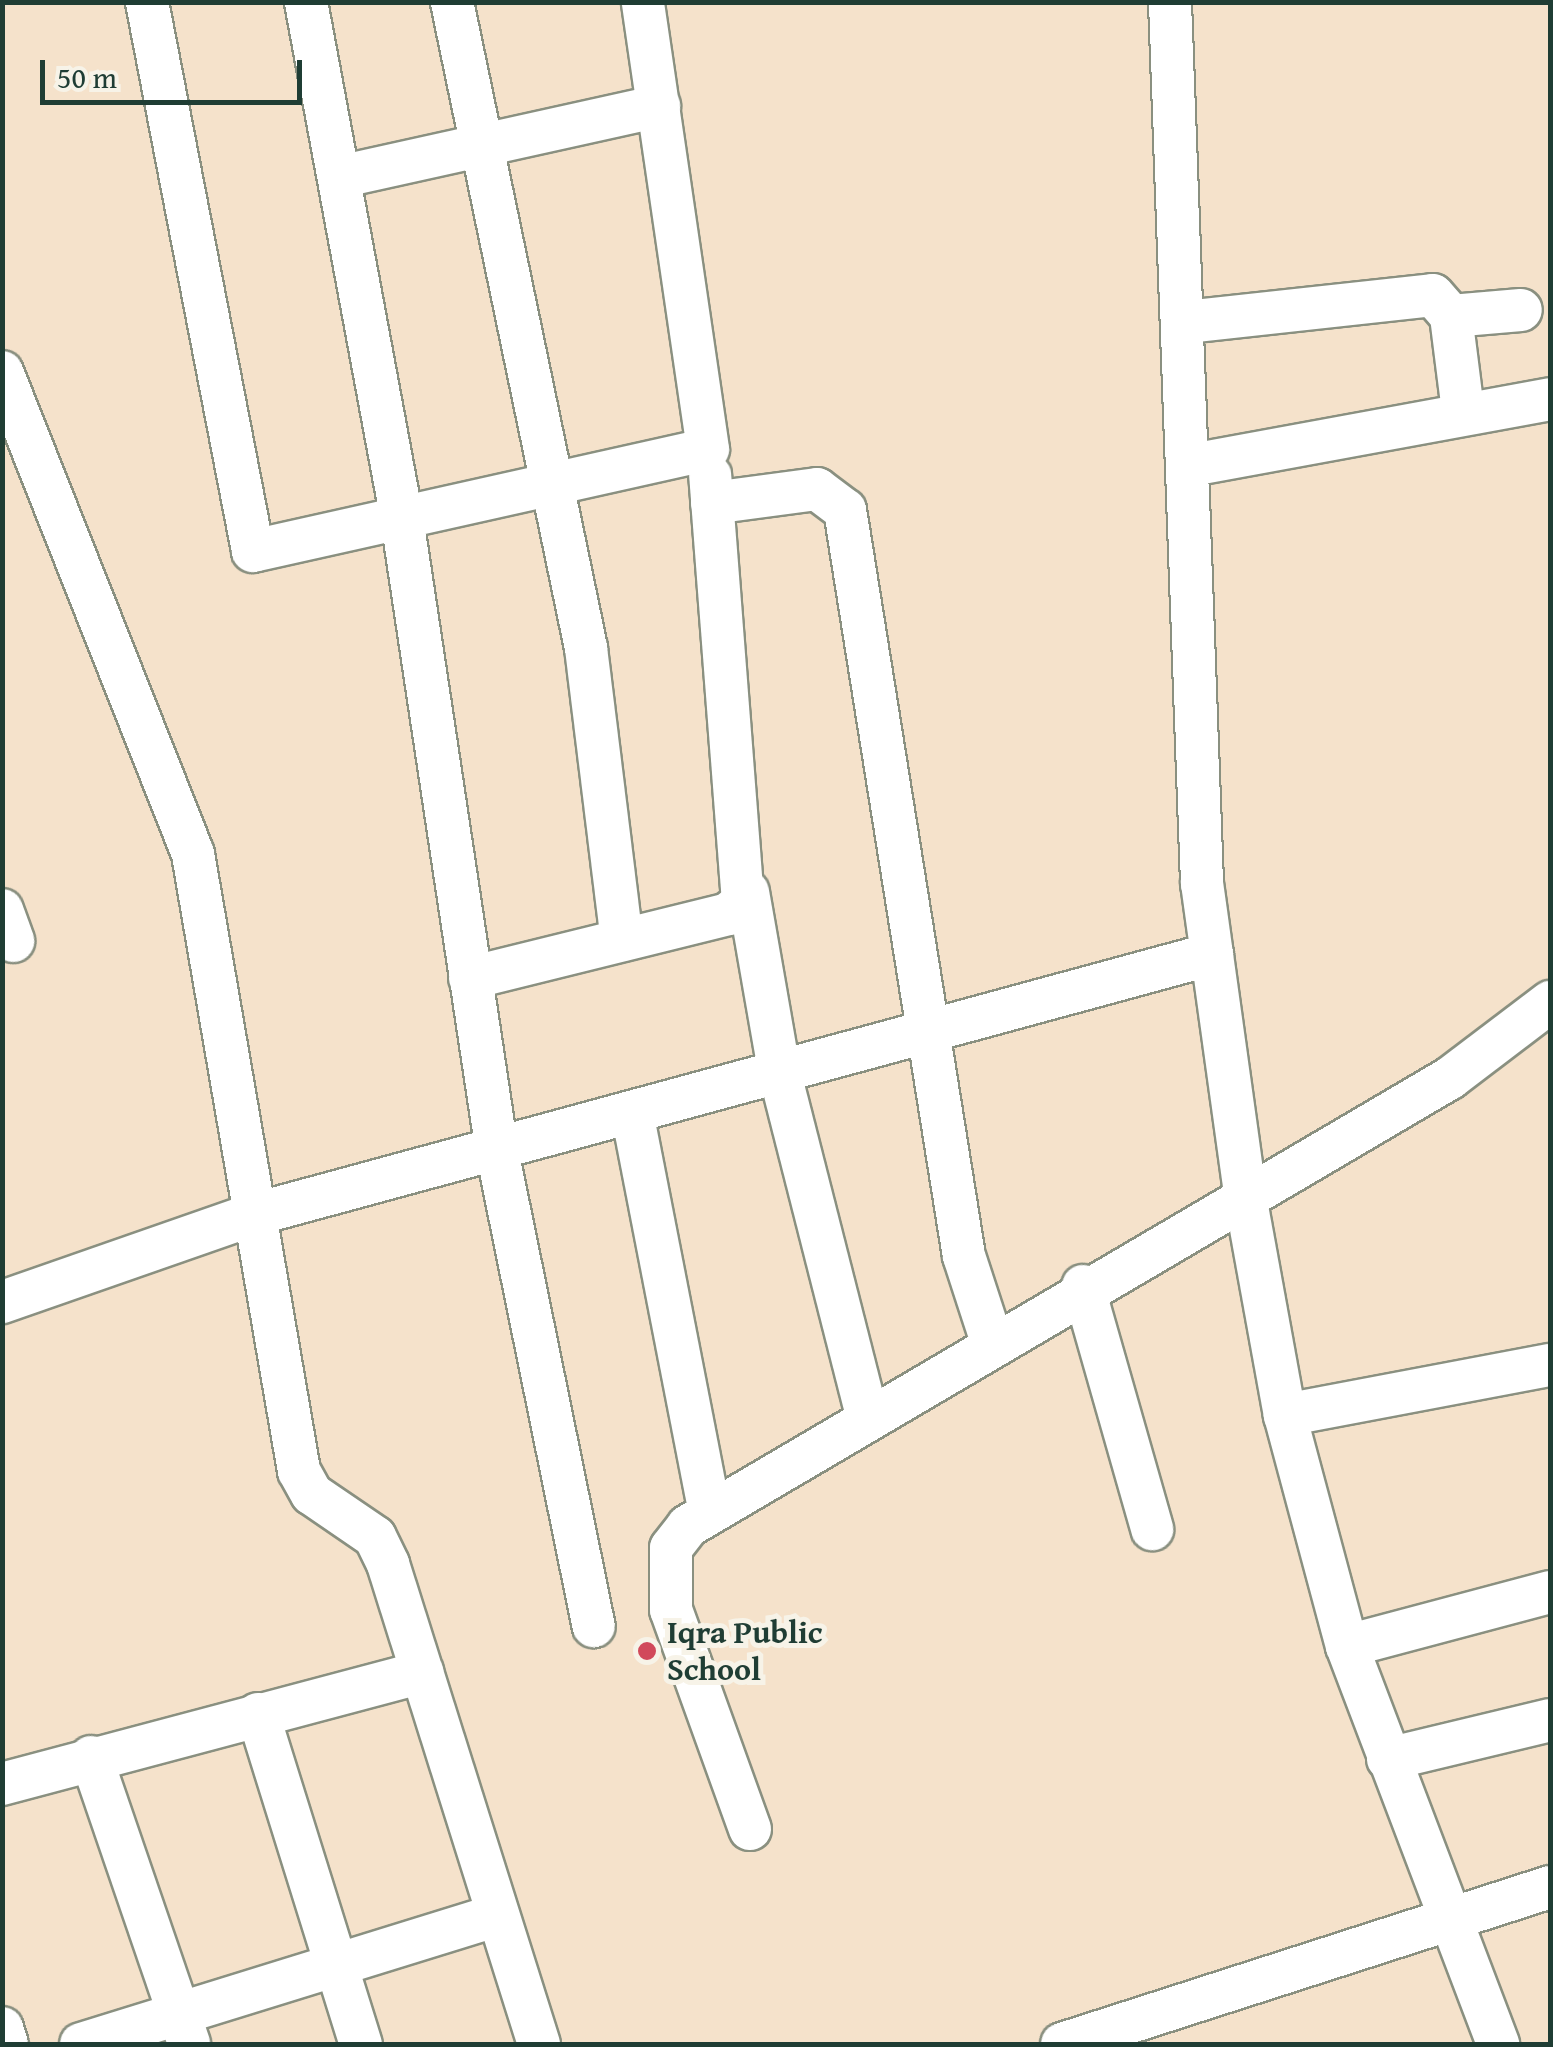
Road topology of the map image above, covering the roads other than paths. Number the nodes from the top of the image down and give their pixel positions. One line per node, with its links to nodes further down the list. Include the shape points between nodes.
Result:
1 (148, 2): 19 (street, via 253,552)
2 (306, 2): 8 (street)
3 (452, 2): 7 (street)
4 (644, 2): 6 (street)
5 (1170, 2): 11 (street)
6 (658, 106): 7 (street); 15 (street)
7 (478, 140): 8 (street); 17 (street)
8 (339, 176): 19 (street)
9 (1521, 310): 10 (street)
10 (1452, 316): 11 (street, via 1433,294); 14 (street)
11 (1186, 322): 16 (street)
12 (2, 372): 30 (street, via 193,854)
13 (1550, 398): 14 (street)
14 (1463, 411): 16 (street)
15 (708, 448): 17 (street); 18 (street)
16 (1190, 465): 22 (street)
17 (552, 482): 19 (street); 21 (street, via 586,648)
18 (712, 502): 20 (street); 25 (street, via 817,489 845,510)
19 (402, 519): 23 (street)
20 (748, 892): 21 (street, via 728,914); 26 (street)
21 (622, 940): 23 (street)
22 (1212, 954): 25 (street); 29 (street)
23 (470, 978): 28 (street)
24 (1549, 1010): 29 (street)
25 (925, 1028): 26 (street); 33 (street, via 964,1256)
26 (779, 1070): 27 (street); 35 (street)
27 (632, 1112): 28 (street); 37 (street)
28 (496, 1151): 30 (street); 40 (street)
29 (1246, 1201): 31 (street); 36 (street)
30 (252, 1215): 32 (street); 42 (street, via 300,1471 312,1494 375,1537)
31 (1084, 1286): 33 (street); 38 (street)
32 (2, 1302)
33 (992, 1342): 35 (street)
34 (1550, 1364): 36 (street)
35 (867, 1415): 37 (street)
36 (1285, 1415): 41 (street)
37 (710, 1512): 48 (street, via 671,1548 667,1578)
38 (1152, 1529)
39 (1550, 1592): 41 (street)
40 (594, 1626)
41 (1348, 1646): 46 (street)
42 (422, 1672): 43 (street); 50 (street)
43 (258, 1714): 45 (street); 52 (street)
44 (1550, 1720): 46 (street)
45 (92, 1757): 47 (street); 54 (street)
46 (1388, 1759): 51 (street)
47 (2, 1784)
48 (750, 1829)
49 (1550, 1887): 51 (street)
50 (498, 1915): 52 (street); 58 (street)
51 (1444, 1920): 59 (street); 60 (street)
52 (336, 1966): 54 (street); 57 (street)
53 (2, 2028): 55 (street)
54 (185, 2029): 56 (street)
55 (8, 2044)
56 (81, 2044)
57 (362, 2044)
58 (540, 2044)
59 (1062, 2044)
60 (1498, 2044)

